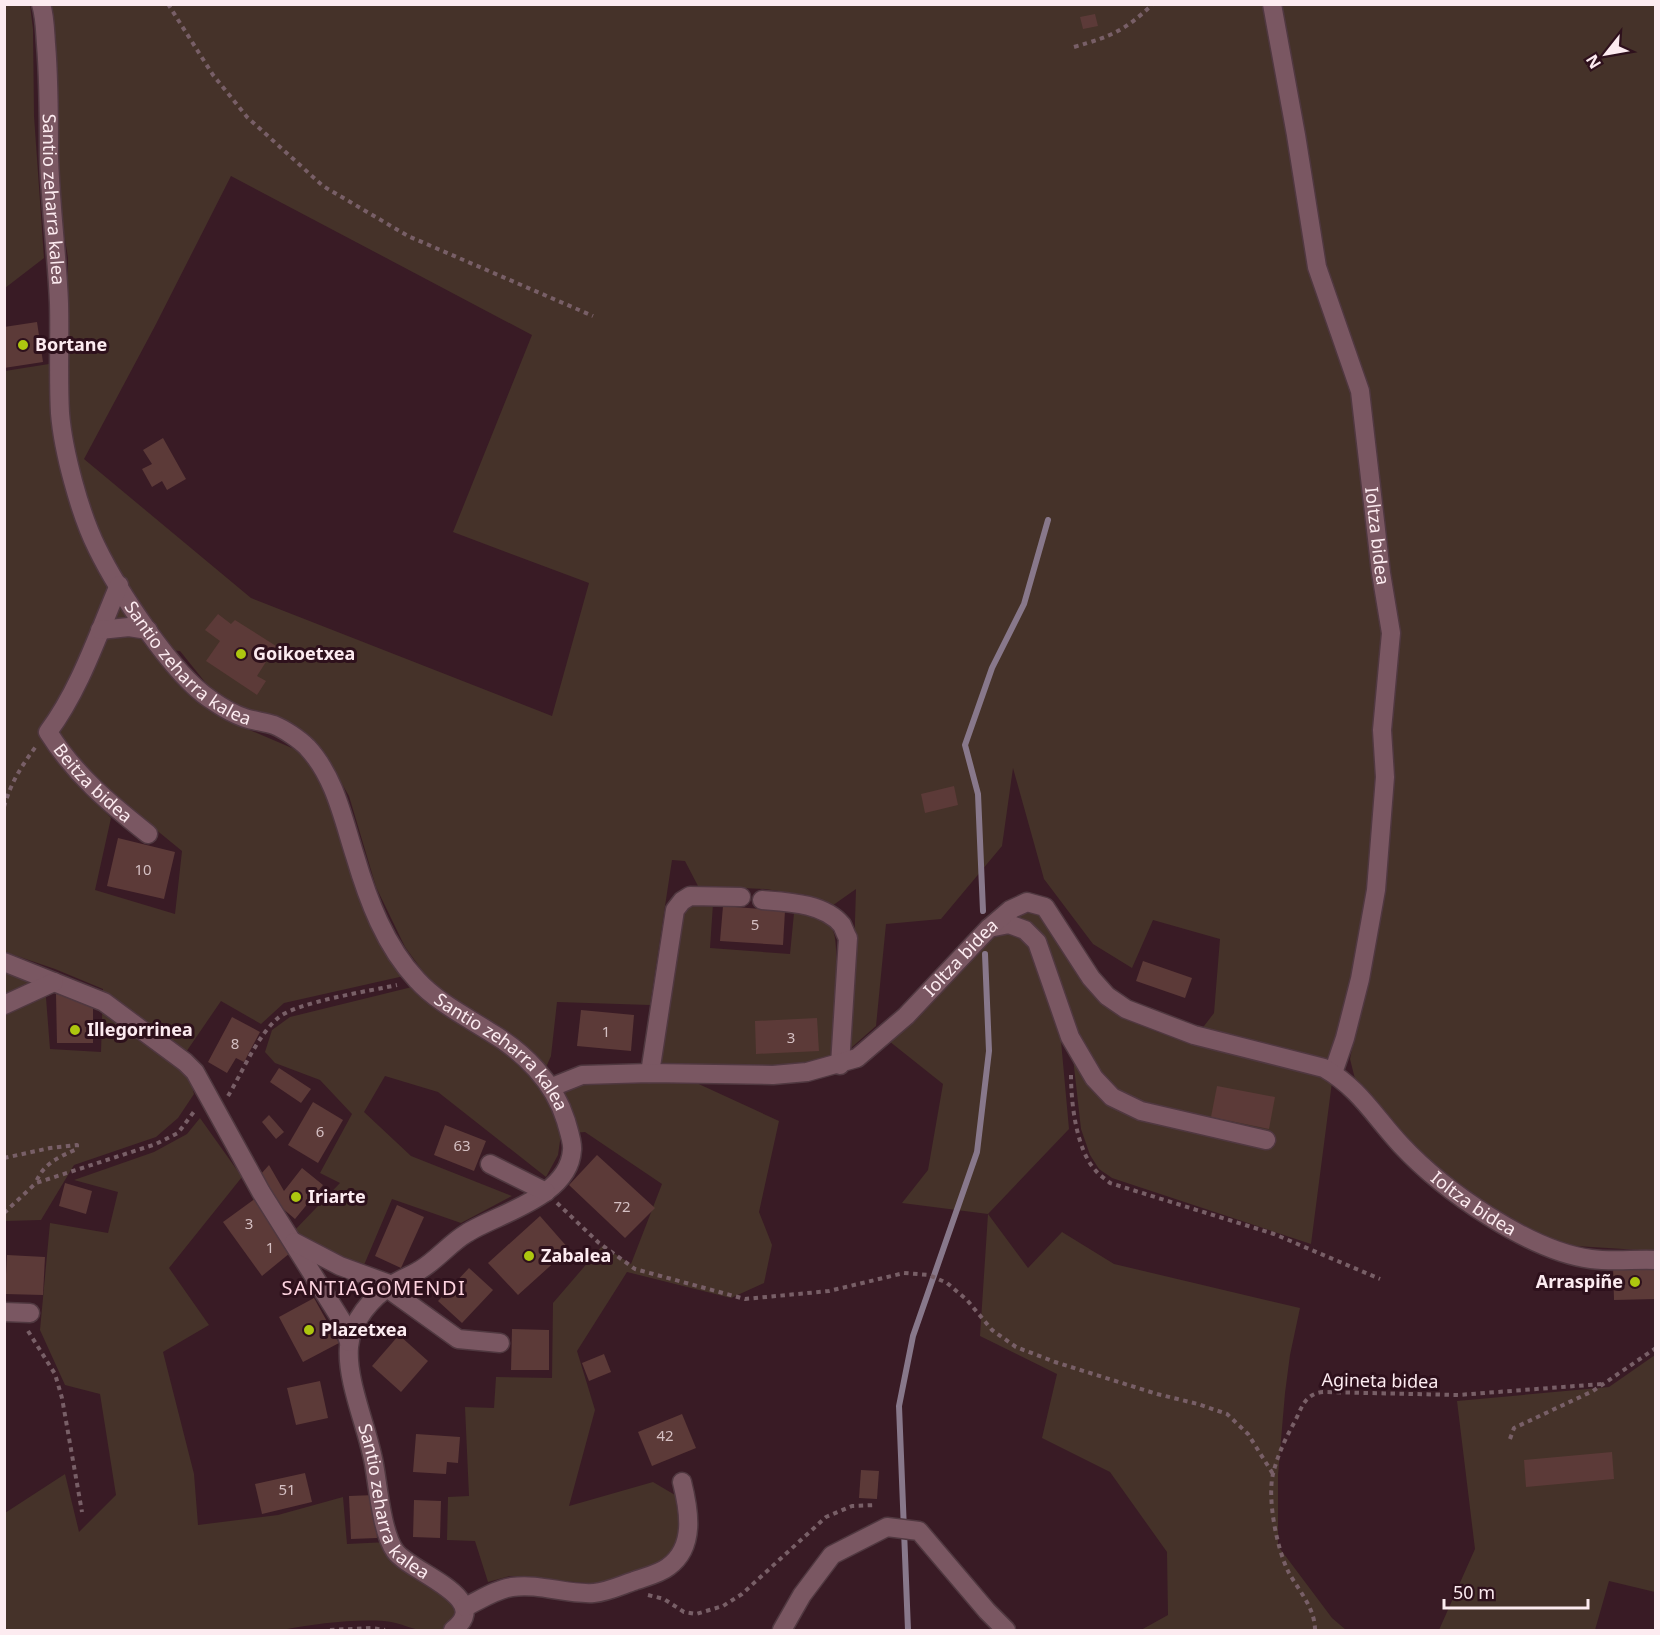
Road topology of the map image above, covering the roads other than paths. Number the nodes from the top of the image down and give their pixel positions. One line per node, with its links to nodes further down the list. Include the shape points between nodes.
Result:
1 (41, 4): 3 (street, Santio zeharra kalea, via 48,70 49,189 59,299 60,418 82,511 96,547)
2 (1272, 4): 14 (street, Ioltza bidea, via 1317,267 1360,391 1391,633 1382,730 1385,777 1376,890 1360,979)
3 (118, 585): 4 (street, Beitza bidea); 5 (street, Santio zeharra kalea)
4 (100, 630): 5 (street); 6 (street, Beitza bidea, via 48,732 83,778)
5 (148, 630): 16 (street, Santio zeharra kalea, via 206,697 242,717 277,726 306,746 340,803 370,902 388,941 416,980 512,1047)
6 (148, 834)
7 (741, 897): 15 (street, via 690,896 675,910)
8 (762, 900): 13 (street, via 806,906 826,913 842,926 848,939)
9 (989, 928): 13 (street, Ioltza bidea, via 906,1016 857,1058); 14 (street, Ioltza bidea, via 1027,902 1045,907 1091,978 1126,1009 1194,1035); 17 (street, via 1009,924 1025,930 1037,942 1070,1037 1094,1078 1112,1097 1141,1111)
10 (4, 962): 11 (street)
11 (54, 982): 12 (street); 20 (street, via 104,1002 195,1072 261,1192)
12 (4, 1005)
13 (840, 1065): 15 (street, Ioltza bidea, via 773,1074)
14 (1333, 1073): 21 (street, Ioltza bidea, via 1358,1092 1424,1168 1510,1228 1549,1248 1592,1259)
15 (650, 1074): 16 (street, Ioltza bidea, via 582,1076)
16 (552, 1088): 19 (street, Santio zeharra kalea, via 573,1149 566,1169)
17 (1266, 1140)
18 (490, 1164): 19 (street)
19 (546, 1192): 22 (street, Santio zeharra kalea, via 466,1233 422,1269)
20 (294, 1242): 22 (street); 23 (street, via 342,1321)
21 (1656, 1260)
22 (389, 1286): 23 (street, Santio zeharra kalea, via 365,1309); 24 (street, via 458,1339)
23 (349, 1342): 26 (street, Santio zeharra kalea, via 350,1364 392,1548 457,1595)
24 (500, 1343)
25 (682, 1482): 26 (street, via 688,1508 687,1541 668,1568 596,1593 510,1587)
26 (465, 1607): 27 (street, via 466,1617)
27 (453, 1630)
28 (783, 1630): 29 (street, via 802,1595 832,1555 887,1527 919,1531)
29 (1006, 1630)

